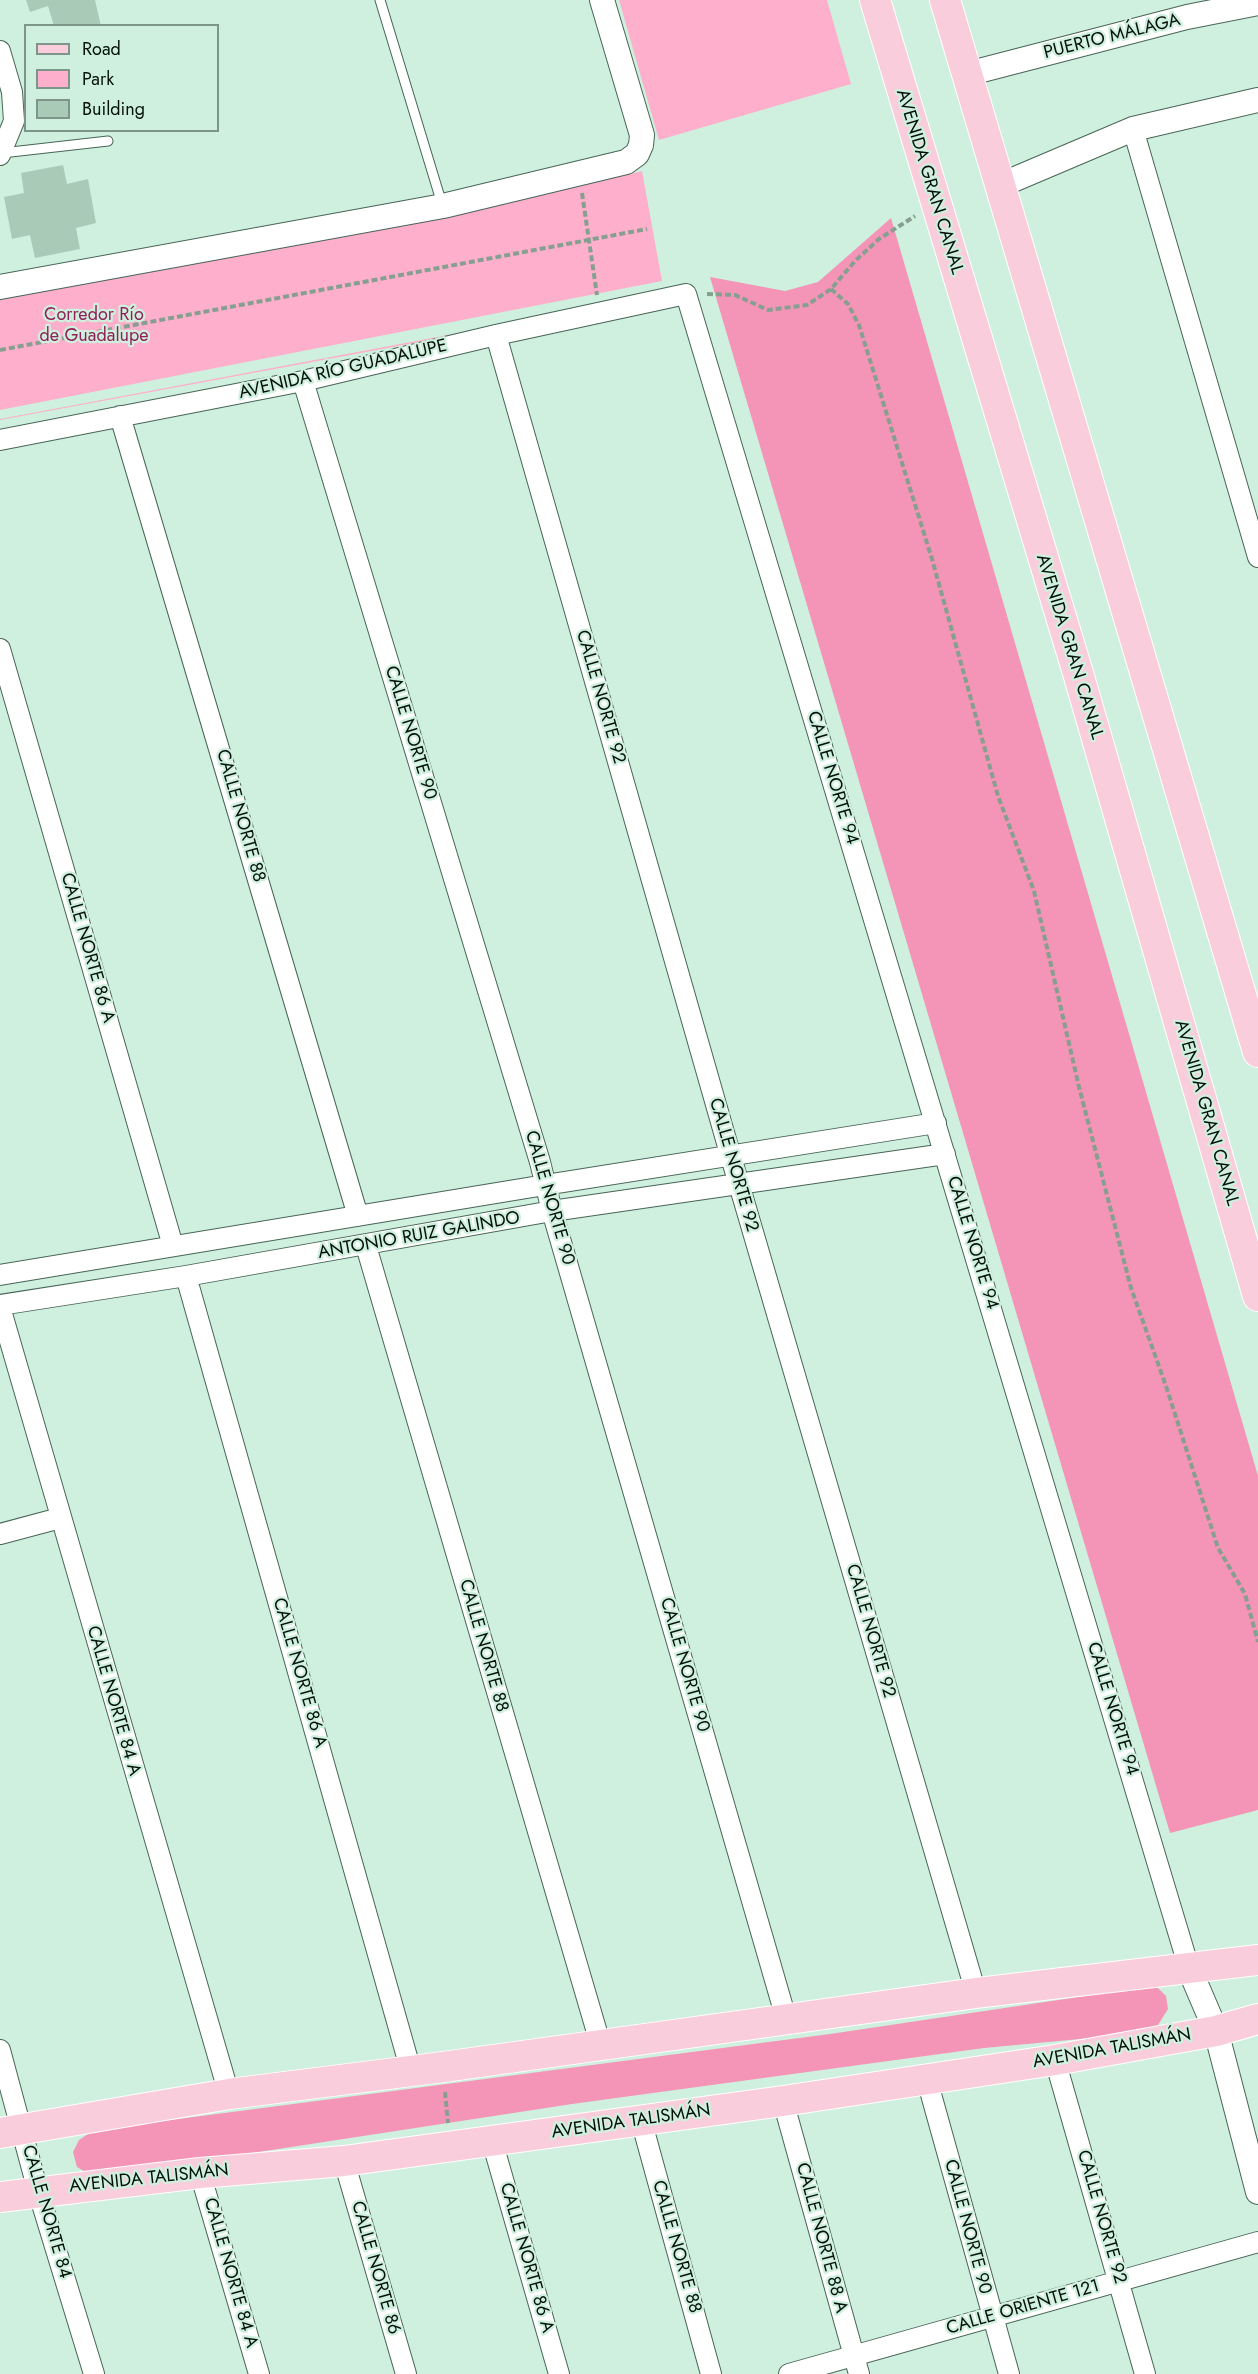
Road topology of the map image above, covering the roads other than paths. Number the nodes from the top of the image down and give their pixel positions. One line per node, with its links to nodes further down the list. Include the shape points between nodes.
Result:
1 (380, 0): 13 (lane)
2 (602, 0): 13 (street, via 642,135 637,154 615,166)
3 (875, 0): 34 (main road, AVENIDA GRAN CANAL, via 1078,673)
4 (945, 0): 7 (main road)
5 (1258, 3): 7 (street, PUERTO MÁLAGA, via 1187,17)
6 (0, 51): 11 (street, via 12,92 14,121)
7 (967, 74): 12 (main road)
8 (1258, 100): 9 (street)
9 (1133, 129): 12 (street); 20 (street)
10 (108, 141): 11 (lane)
11 (1, 154)
12 (1001, 184): 22 (main road)
13 (443, 206): 14 (street)
14 (0, 287)
15 (686, 294): 16 (street, AVENIDA RÍO GUADALUPE); 23 (street, CALLE NORTE 94)
16 (496, 334): 17 (street, AVENIDA RÍO GUADALUPE); 25 (street, CALLE NORTE 92)
17 (303, 381): 18 (street, AVENIDA RÍO GUADALUPE); 27 (street, CALLE NORTE 90)
18 (120, 416): 19 (street, AVENIDA RÍO GUADALUPE); 29 (street, CALLE NORTE 88)
19 (0, 440)
20 (1258, 557)
21 (0, 649): 30 (street, CALLE NORTE 86 A)
22 (1258, 1052)
23 (936, 1123): 24 (street, CALLE NORTE 94); 25 (street, ANTONIO RUIZ GALINDO)
24 (945, 1154): 26 (street, ANTONIO RUIZ GALINDO); 39 (street, CALLE NORTE 94)
25 (731, 1157): 26 (street, CALLE NORTE 92); 27 (street, ANTONIO RUIZ GALINDO)
26 (739, 1183): 28 (street, ANTONIO RUIZ GALINDO); 40 (street, CALLE NORTE 92)
27 (545, 1185): 28 (street, CALLE NORTE 90); 29 (street, ANTONIO RUIZ GALINDO)
28 (552, 1211): 31 (street, ANTONIO RUIZ GALINDO); 41 (street, CALLE NORTE 90)
29 (358, 1216): 30 (street, ANTONIO RUIZ GALINDO)
30 (173, 1246): 32 (street, ANTONIO RUIZ GALINDO)
31 (366, 1246): 33 (street, ANTONIO RUIZ GALINDO); 44 (street, CALLE NORTE 88)
32 (0, 1275)
33 (186, 1276): 35 (street, ANTONIO RUIZ GALINDO); 47 (street, CALLE NORTE 86 A)
34 (1258, 1296)
35 (0, 1306): 36 (street, CALLE NORTE 84 A)
36 (60, 1518): 37 (street); 49 (street, CALLE NORTE 84 A)
37 (0, 1534)
38 (1258, 1960): 39 (main road)
39 (1189, 1968): 40 (main road); 43 (street, CALLE NORTE 94)
40 (976, 1993): 41 (main road)
41 (786, 2018): 44 (main road)
42 (1258, 2019): 43 (main road, AVENIDA TALISMÁN)
43 (1216, 2031): 46 (main road, AVENIDA TALISMÁN); 57 (street, CALLE NORTE 94)
44 (601, 2046): 47 (main road)
45 (0, 2050): 52 (street, CALLE NORTE 84)
46 (1055, 2060): 48 (main road, AVENIDA TALISMÁN); 60 (street, CALLE NORTE 92)
47 (411, 2071): 49 (main road)
48 (927, 2080): 50 (main road, AVENIDA TALISMÁN); 61 (street, CALLE NORTE 90)
49 (229, 2094): 52 (main road)
50 (783, 2101): 51 (main road, AVENIDA TALISMÁN); 62 (street, CALLE NORTE 88 A)
51 (641, 2120): 53 (main road, AVENIDA TALISMÁN); 67 (street, CALLE NORTE 88)
52 (11, 2132): 56 (street, CALLE NORTE 84)
53 (492, 2141): 54 (main road, AVENIDA TALISMÁN); 66 (street, CALLE NORTE 86 A)
54 (344, 2161): 55 (main road, AVENIDA TALISMÁN); 65 (street, CALLE NORTE 86)
55 (200, 2173): 56 (main road, AVENIDA TALISMÁN); 64 (street, CALLE NORTE 84 A)
56 (38, 2192): 58 (main road, AVENIDA TALISMÁN); 63 (street, CALLE NORTE 84)
57 (1258, 2192)
58 (0, 2197)
59 (1258, 2242): 60 (street, CALLE ORIENTE 121)
60 (1119, 2280): 61 (street, CALLE ORIENTE 121); 71 (street, CALLE NORTE 92)
61 (992, 2318): 62 (street, CALLE ORIENTE 121); 70 (street, CALLE NORTE 90)
62 (853, 2355): 68 (street, CALLE ORIENTE 121); 69 (street, CALLE NORTE 88 A)
63 (94, 2374)
64 (260, 2374)
65 (406, 2374)
66 (559, 2374)
67 (711, 2374)
68 (789, 2374)
69 (859, 2374)
70 (1009, 2374)
71 (1145, 2374)

